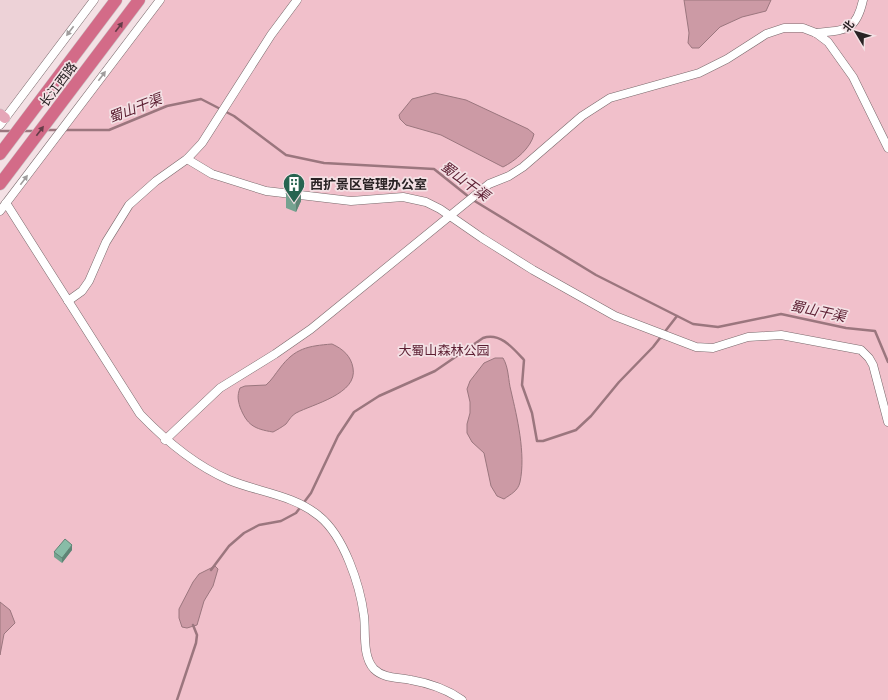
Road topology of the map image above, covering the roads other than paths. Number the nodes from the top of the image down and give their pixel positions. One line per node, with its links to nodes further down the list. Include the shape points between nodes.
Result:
1 (94, 0): 10 (street, one-way to 10)
2 (116, 0): 12 (highway, 长江西路)
3 (139, 0): 14 (highway, 长江西路, one-way to 3)
4 (160, 0): 15 (street, one-way to 4)
5 (297, 0): 13 (street, via 271,35 202,143)
6 (863, 0): 7 (street, via 854,24 848,29)
7 (840, 30): 8 (street); 9 (street, via 832,40)
8 (816, 33): 9 (street); 17 (street, via 803,28 784,28 766,34 727,59 698,73 610,98 582,116 523,167 489,184)
9 (832, 47): 11 (street, via 853,77)
10 (2, 119)
11 (888, 148)
12 (0, 154)
13 (187, 159): 17 (street, via 212,174 266,191 350,201 415,199); 18 (street, via 156,181 129,205 106,242 89,281 82,291)
14 (0, 184)
15 (6, 203): 16 (street); 18 (street)
16 (0, 211)
17 (452, 216): 19 (street, via 533,270 615,316 703,349 748,337 781,335 861,350 873,365); 20 (street, via 311,329 220,388)
18 (68, 301): 20 (street, via 140,414)
19 (888, 422)
20 (165, 440): 21 (street, via 198,465 230,480 289,499 318,515 334,532 356,578 364,615 368,657 374,668 387,676 426,684)
21 (462, 700)

